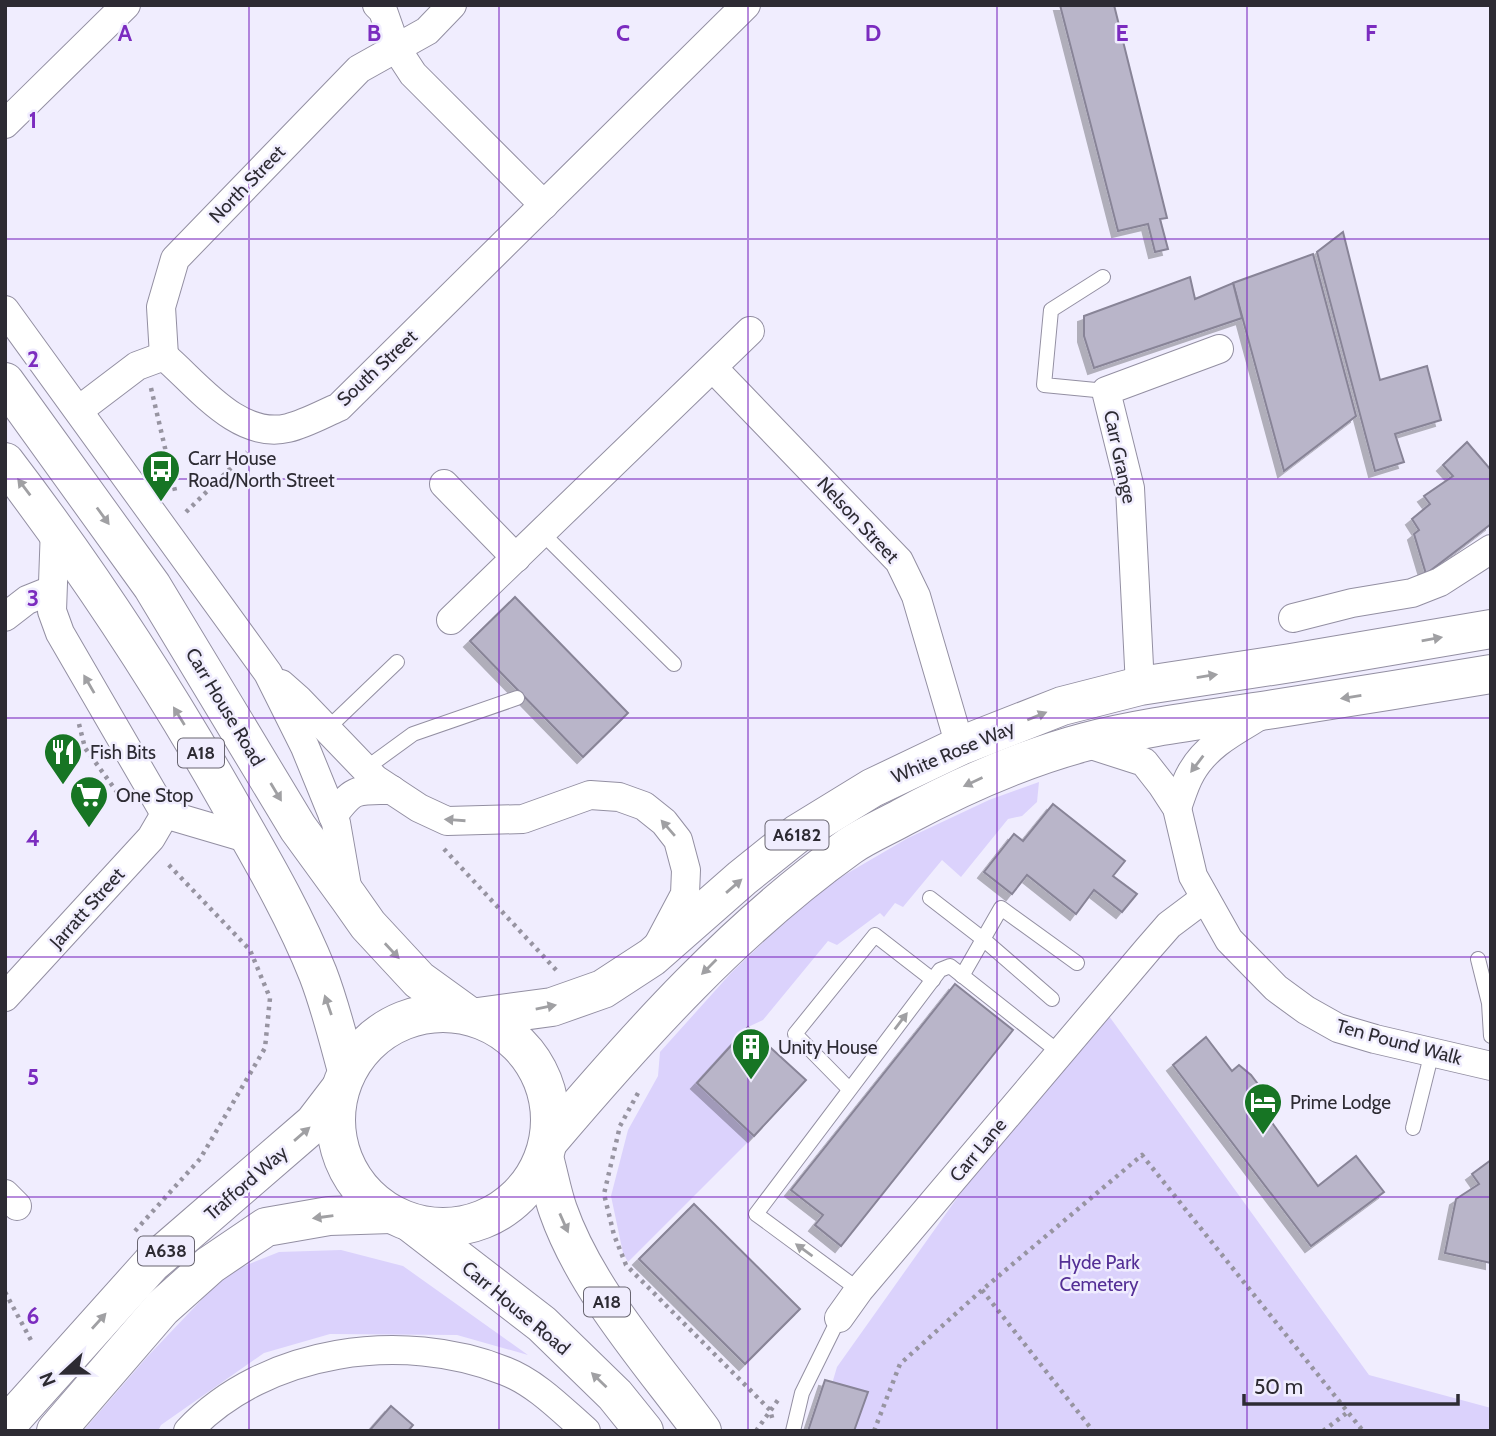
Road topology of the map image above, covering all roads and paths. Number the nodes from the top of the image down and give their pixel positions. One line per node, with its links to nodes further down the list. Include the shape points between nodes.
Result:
1 (126, 5): 6 (street)
2 (377, 5): 5 (street)
3 (452, 5): 5 (street, North Street, via 427,31)
4 (746, 5): 7 (street, South Street)
5 (396, 48): 7 (street, via 413,74); 12 (street, North Street, via 359,69 175,259 161,307)
6 (5, 124)
7 (544, 205): 17 (street, South Street, via 339,407 288,428)
8 (1103, 277): 15 (lane, via 1051,310 1044,385)
9 (5, 310): 16 (street)
10 (750, 331): 13 (street)
11 (1219, 349): 15 (street, Carr Grange)
12 (155, 360): 16 (street, via 137,366); 17 (street, via 241,421); 17 (path, via 181,517)
13 (713, 368): 21 (street); 38 (street, Nelson Street, via 899,561 916,596)
14 (5, 382): 45 (highway, Carr House Road / A18, one-way to 45, via 152,586 298,828)
15 (1106, 391): 33 (street, Carr Grange, via 1130,488)
16 (79, 410): 31 (street)
17 (270, 429)
18 (5, 462): 20 (highway, A18, one-way to 18)
19 (444, 484): 23 (street)
20 (55, 527): 24 (street); 44 (highway, A18, one-way to 20, via 140,653)
21 (542, 533): 23 (street); 30 (lane)
22 (1491, 549): 26 (street, via 1440,582 1412,593)
23 (516, 558): 27 (street)
24 (52, 590): 25 (street, via 27,600); 43 (street, one-way to 24, via 60,633 52,611)
25 (5, 617)
26 (1293, 618)
27 (451, 620)
28 (1491, 629): 33 (highway, White Rose Way / A6182, one-way to 28)
29 (397, 662): 36 (lane)
30 (674, 664)
31 (268, 673): 36 (street); 42 (street)
32 (1491, 674): 35 (highway, White Rose Way / A6182, one-way to 35)
33 (1140, 686): 38 (highway, White Rose Way / A6182, one-way to 33, via 1062,706)
34 (517, 698): 39 (lane, via 413,734)
35 (1271, 710): 37 (highway, White Rose Way / A6182); 41 (street, one-way to 41, via 1207,752 1190,773)
36 (327, 729): 39 (street)
37 (1083, 742): 41 (street, Ten Pound Walk, via 1143,762); 64 (highway, White Rose Way / A6182, one-way to 64, via 1003,768 853,844 744,932 629,1047)
38 (961, 746): 49 (highway, White Rose Way / A6182, one-way to 38, via 797,834 872,788)
39 (365, 769): 40 (street)
40 (392, 790): 42 (street, via 360,790 346,797); 49 (street, one-way to 40, via 685,894 686,870 678,841 644,806 620,797 590,795 523,819 447,821)
41 (1177, 808): 47 (street, Ten Pound Walk, via 1193,876)
42 (333, 816): 45 (street)
43 (158, 826): 44 (street); 54 (street, Jarratt Street); 66 (path, via 164,860 250,950 270,998 265,1048 200,1159)
44 (250, 839): 61 (highway, A18, one-way to 44, via 335,1023 318,975 297,925)
45 (349, 898): 56 (highway, Carr House Road / A18, one-way to 56, via 419,980)
46 (930, 898): 48 (lane)
47 (1205, 898): 58 (street, Ten Pound Walk, via 1229,940 1276,988 1306,1010 1338,1028); 59 (street, Carr Lane, via 1148,948)
48 (983, 939): 51 (lane, via 1001,908); 52 (lane); 55 (lane)
49 (652, 957): 56 (highway, White Rose Way / A6182, one-way to 49, via 552,1007 603,989)
50 (1478, 959): 57 (lane, via 1489,1003)
51 (1077, 963)
52 (962, 976): 53 (lane, via 950,966); 59 (lane)
53 (933, 979): 62 (lane, one-way to 53); 62 (lane, via 876,935 795,1034)
54 (5, 998)
55 (1052, 999)
56 (472, 1016): 61 (highway, via 435,1012 402,1019 364,1045); 64 (highway, via 499,1027 524,1049 550,1110)
57 (1491, 1036)
58 (1432, 1052): 60 (street, Ten Pound Walk); 63 (lane)
59 (1060, 1053): 67 (street, Carr Lane)
60 (1491, 1066)
61 (343, 1080): 65 (highway, via 336,1131 351,1175 371,1200); 76 (highway, Trafford Way / A638, one-way to 61, via 151,1264 314,1124)
62 (849, 1088): 67 (lane, one-way to 62, via 757,1214)
63 (1413, 1128)
64 (546, 1149): 65 (highway, via 522,1193 492,1216 456,1227); 81 (highway, A18, one-way to 81, via 558,1210 579,1256 609,1305)
65 (401, 1218): 77 (highway, A638, one-way to 77, via 329,1216 266,1227 210,1265 162,1308); 80 (highway, Carr House Road, one-way to 65, via 542,1324)
66 (135, 1231)
67 (859, 1290): 70 (street, Carr Lane)
68 (982, 1290): 75 (path, via 1142,1155); 84 (path, via 900,1364); 85 (path)
69 (5, 1292): 72 (path)
70 (839, 1318): 83 (lane, Carr Lane, via 802,1393)
71 (42, 1334): 72 (path)
72 (33, 1344): 73 (path)
73 (25, 1353)
74 (770, 1410): 82 (path)
75 (1348, 1412): 86 (path); 87 (path)
76 (5, 1427)
77 (57, 1431)
78 (188, 1431): 79 (street, via 223,1401 266,1375 328,1357 409,1350 458,1356 506,1371 540,1391)
79 (586, 1431)
80 (644, 1431)
81 (702, 1431)
82 (756, 1431)
83 (793, 1431)
84 (874, 1431)
85 (1093, 1431)
86 (1323, 1431)
87 (1363, 1431)

